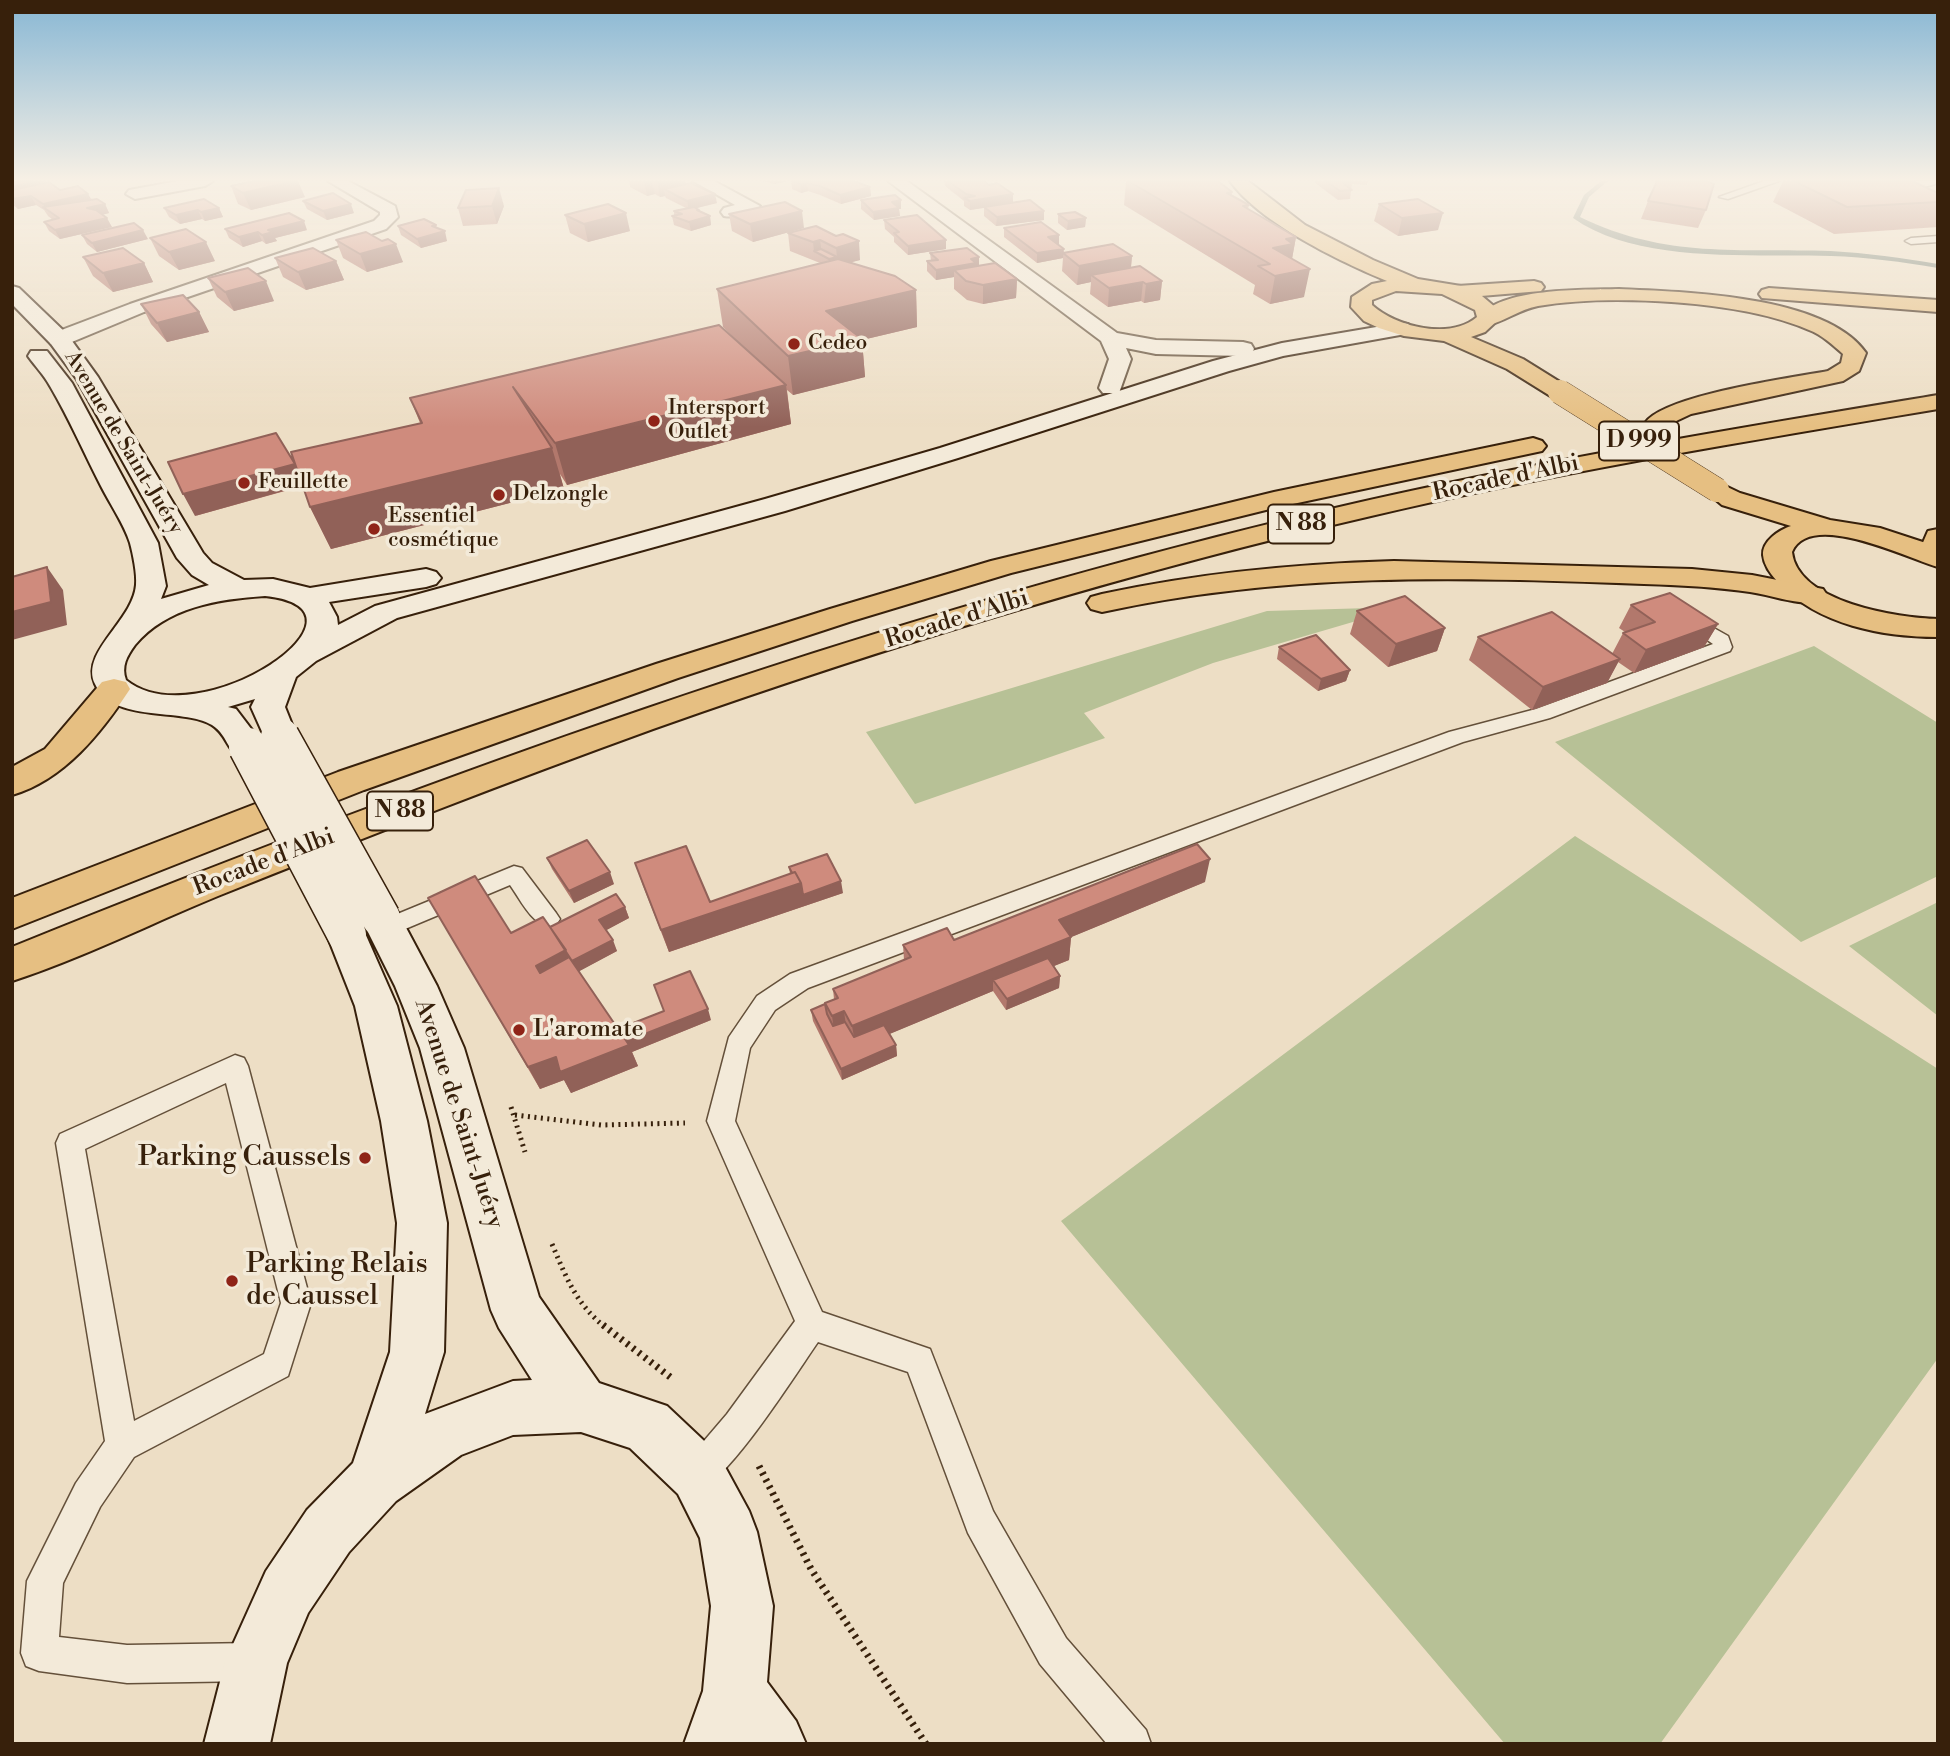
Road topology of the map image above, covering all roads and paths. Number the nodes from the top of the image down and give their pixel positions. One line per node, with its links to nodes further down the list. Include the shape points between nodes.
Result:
1 (270, 263): 10 (main road)
2 (1008, 263): 16 (main road)
3 (1344, 263): 8 (main road, via 1356,275)
4 (1363, 263): 5 (main road)
5 (1415, 285): 7 (main road); 8 (main road, via 1379,288)
6 (12, 292): 11 (main road, Avenue de Saint-Juéry)
7 (1457, 292): 9 (main road, via 1546,286 1670,287); 12 (main road, via 1485,307)
8 (1364, 297): 14 (main road, via 1366,313); 18 (main road, via 1352,313 1331,323)
9 (1938, 306)
10 (137, 309): 11 (main road); 17 (main road)
11 (41, 320): 17 (main road, Avenue de Saint-Juéry)
12 (1486, 322): 15 (main road, via 1462,333); 19 (main road, D 999); 23 (main road, via 1509,307 1564,297 1742,304 1815,324 1855,353 1851,366 1835,376 1683,408)
13 (12, 326): 33 (main road, Avenue de Saint-Juéry, via 61,383 144,543 151,586)
14 (1400, 329): 15 (main road); 36 (main road, via 1221,366 775,505 386,612)
15 (1446, 334): 19 (main road, D 999)
16 (1110, 338): 18 (main road, via 1156,347); 20 (main road, via 1120,359)
17 (59, 339): 28 (main road, Avenue de Saint-Juéry, via 88,377 191,558)
18 (1243, 349): 20 (main road)
19 (1515, 364): 24 (main road, D 999, bridge)
20 (1111, 388): 30 (main road, via 890,458 620,534 495,565)
21 (1847, 392): 23 (main road, Rocade d'Albi / N 88)
22 (1938, 402): 39 (main road, Rocade d'Albi / N 88, via 1530,473 1295,526 939,624)
23 (1657, 424): 42 (main road, Rocade d'Albi / N 88, via 1274,500 1001,568 855,611 351,781)
24 (1724, 495): 25 (main road, D 999); 26 (main road)
25 (1828, 528): 26 (main road, via 1793,534); 27 (main road)
26 (1780, 546): 29 (main road, via 1780,566)
27 (1936, 550)
28 (237, 588): 30 (main road, via 289,590); 33 (main road, via 200,596)
29 (1812, 595): 32 (main road, via 1837,609); 39 (main road, via 1724,578 1394,568 1284,574 1129,596 769,701)
30 (308, 597): 36 (main road, via 319,608 323,622 318,638)
31 (1671, 608): 48 (lane, via 1722,640 1723,647 1543,714 1456,737 800,981 765,1003 738,1045)
32 (1898, 626): 34 (main road); 35 (main road)
33 (135, 627): 37 (main road, via 108,660 107,676)
34 (1938, 628)
35 (1938, 645)
36 (293, 664): 38 (main road, via 231,696); 40 (main road, via 268,706)
37 (114, 690): 38 (main road, via 151,705); 41 (main road, via 57,757)
38 (177, 706): 40 (main road, via 224,717)
39 (680, 708): 45 (main road, Rocade d'Albi / N 88, via 121,918)
40 (264, 742): 44 (main road, bridge)
41 (12, 783)
42 (12, 914)
43 (548, 919): 44 (lane, via 514,874)
44 (371, 927): 52 (main road, Avenue de Saint-Juéry, via 416,986 442,1048 517,1310); 56 (main road, via 376,1006 404,1121 422,1223 417,1352)
45 (12, 965)
46 (509, 1102): 47 (path)
47 (514, 1115): 48 (path, via 601,1125); 49 (path)
48 (721, 1121): 51 (lane)
49 (529, 1166)
50 (547, 1231): 53 (path, via 586,1312)
51 (812, 1324): 53 (lane); 62 (lane, via 919,1360 980,1521 1053,1651)
52 (581, 1405): 55 (main road, via 647,1426); 56 (main road, via 513,1408 455,1429)
53 (739, 1426): 55 (lane); 61 (path, via 811,1569)
54 (122, 1446): 54 (lane, via 277,1365 296,1303 235,1066 70,1143); 57 (lane, via 88,1495 46,1581 39,1653 127,1664)
55 (698, 1474): 58 (main road, via 728,1532 742,1606)
56 (376, 1481): 57 (main road, via 328,1531 294,1582)
57 (256, 1662): 59 (main road)
58 (726, 1717): 60 (main road)
59 (237, 1744)
60 (773, 1744)
61 (926, 1744)
62 (1132, 1744)

